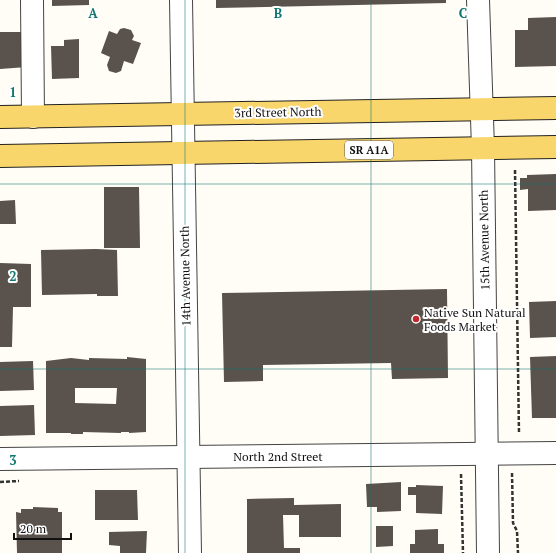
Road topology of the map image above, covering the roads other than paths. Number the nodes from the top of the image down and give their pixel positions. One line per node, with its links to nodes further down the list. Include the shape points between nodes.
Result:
1 (32, 0): 8 (street)
2 (181, 0): 6 (street, 14th Avenue North)
3 (478, 0): 5 (street, 15th Avenue North)
4 (556, 108): 5 (main road, 3rd Street North)
5 (482, 109): 6 (main road, 3rd Street North); 10 (street, 15th Avenue North)
6 (184, 114): 8 (main road, 3rd Street North); 11 (street, 14th Avenue North)
7 (0, 117): 8 (main road, 3rd Street North)
8 (33, 117)
9 (556, 147): 10 (main road, SR A1A)
10 (483, 148): 11 (main road, SR A1A); 14 (street, 15th Avenue North)
11 (182, 153): 12 (main road, SR A1A); 15 (street, 14th Avenue North)
12 (0, 156)
13 (556, 454): 14 (street, North 2nd Street, via 515,444)
14 (487, 455): 15 (street, North 2nd Street); 18 (street, 15th Avenue North)
15 (189, 456): 16 (street, North 2nd Street); 17 (street, 14th Avenue North)
16 (0, 459)
17 (190, 553)
18 (488, 553)

